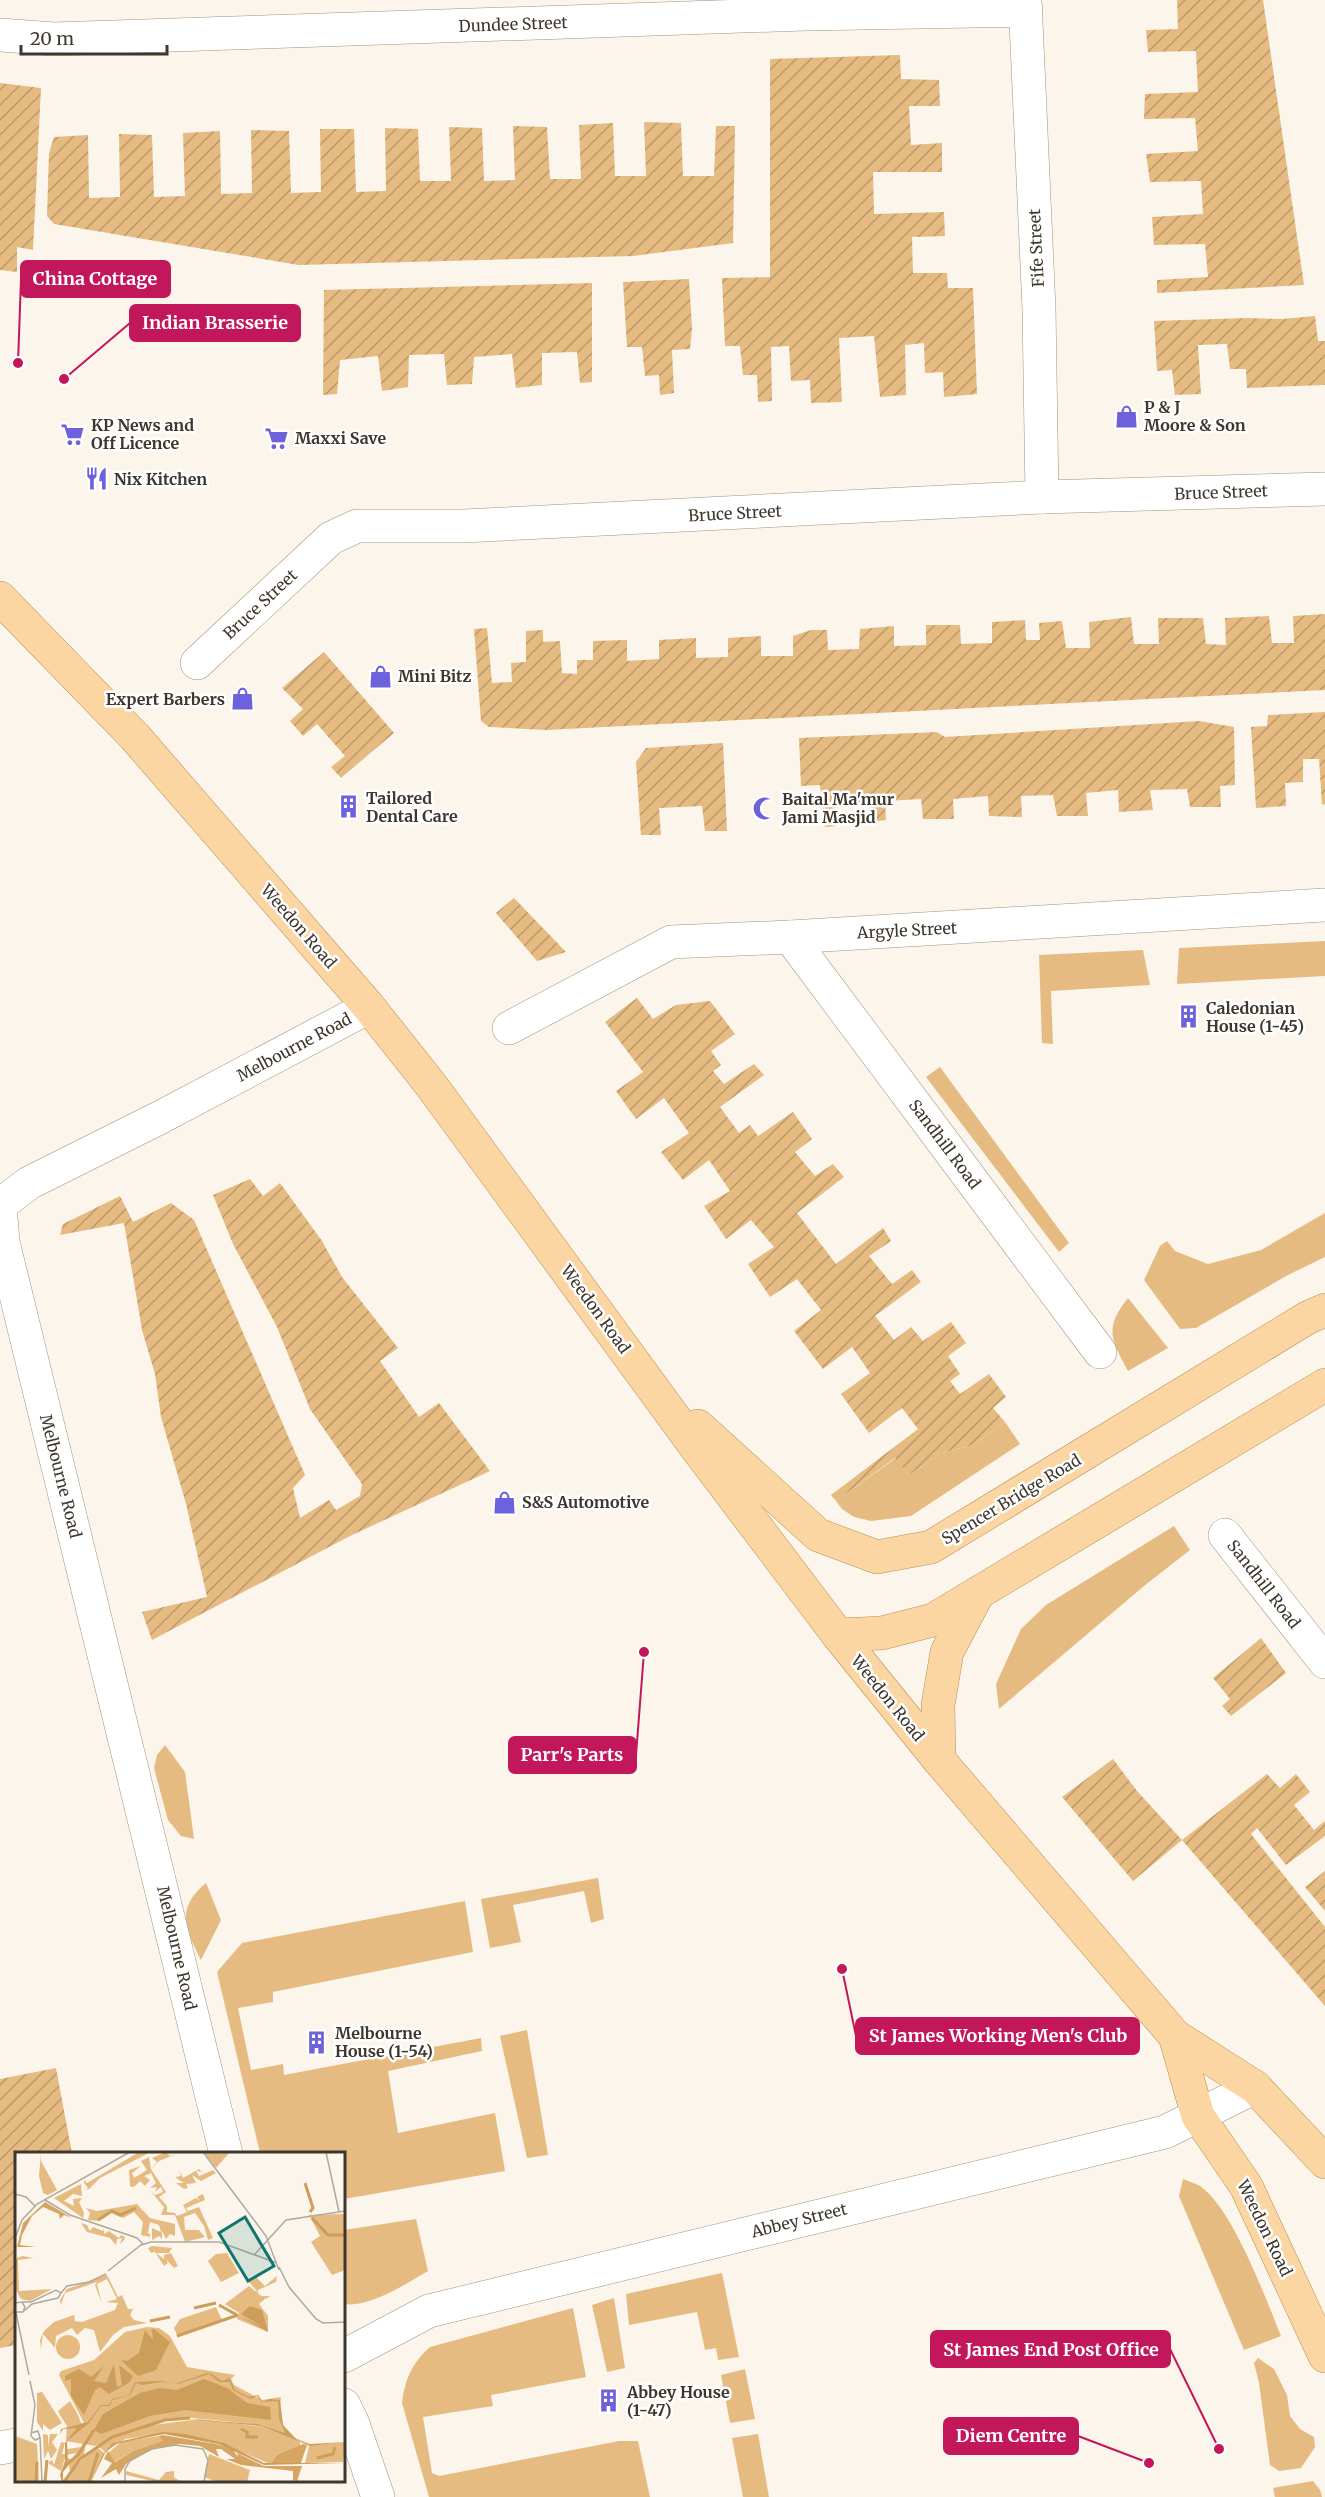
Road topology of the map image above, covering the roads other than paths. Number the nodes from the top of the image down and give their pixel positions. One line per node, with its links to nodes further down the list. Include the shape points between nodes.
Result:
1 (1025, 5): 2 (street, Dundee Street, via 54,39); 4 (street, Fife Street, via 1039,309)
2 (0, 35)
3 (1325, 489): 4 (street, Bruce Street)
4 (1042, 497): 6 (street, Bruce Street, via 464,526 357,526 331,538)
5 (0, 598): 9 (main road, Weedon Road, via 135,737)
6 (197, 663)
7 (1325, 905): 8 (street, Argyle Street)
8 (790, 937): 10 (street, Argyle Street, via 671,942); 12 (street, Sandhill Road)
9 (369, 1007): 13 (main road, Weedon Road); 23 (street, Melbourne Road, via 29,1183 0,1205 3,1242)
10 (509, 1028)
11 (1325, 1310): 13 (main road, Spencer Bridge Road, via 931,1547 877,1557 818,1535)
12 (1100, 1352)
13 (650, 1382): 17 (main road, Weedon Road)
14 (1325, 1385): 16 (main road)
15 (1225, 1535): 18 (street, Sandhill Road)
16 (978, 1593): 17 (main road, via 933,1620 882,1633); 19 (main road, via 947,1652 938,1705)
17 (838, 1635): 19 (main road, Weedon Road)
18 (1325, 1662)
19 (939, 1760): 20 (main road, Weedon Road)
20 (1175, 2036): 21 (main road, Weedon Road); 22 (main road, Weedon Road)
21 (1255, 2087): 22 (street, Abbey Street); 24 (main road, Weedon Road)
22 (1198, 2116): 25 (street, Abbey Street, via 1165,2132 429,2311); 26 (main road, Weedon Road, via 1246,2186)
23 (226, 2152)
24 (1325, 2162)
25 (345, 2355)
26 (1325, 2356)
27 (345, 2407): 30 (street)
28 (15, 2445): 29 (street)
29 (0, 2448)
30 (378, 2497)

